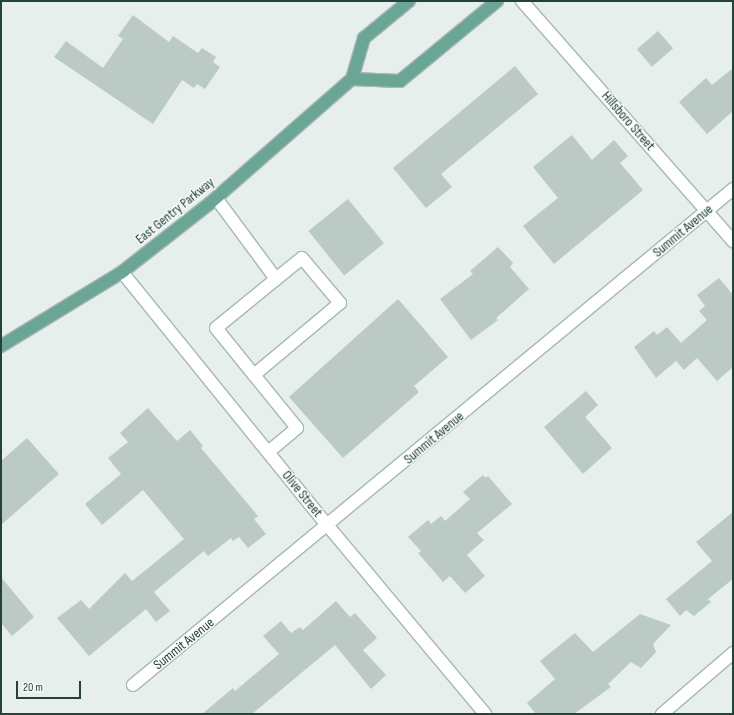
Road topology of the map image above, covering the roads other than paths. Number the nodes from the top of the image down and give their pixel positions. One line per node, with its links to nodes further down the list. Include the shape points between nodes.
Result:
1 (409, 1): 4 (main road, via 364,38)
2 (497, 1): 4 (main road, via 400,81)
3 (522, 1): 7 (street, Hillsboro Street)
4 (352, 79): 6 (main road, East Gentry Parkway)
5 (733, 189): 7 (street, Summit Avenue)
6 (216, 198): 9 (main road, East Gentry Parkway); 10 (street)
7 (707, 211): 8 (street, Hillsboro Street); 14 (street, Summit Avenue)
8 (733, 241)
9 (122, 272): 11 (main road, East Gentry Parkway); 13 (street, Olive Street)
10 (276, 279): 12 (street, via 216,328); 12 (street, via 302,258 340,303)
11 (1, 346)
12 (254, 375): 13 (street, via 297,428)
13 (268, 452): 14 (street, Olive Street)
14 (328, 526): 16 (street, Summit Avenue); 17 (street, Olive Street)
15 (733, 653): 18 (street)
16 (133, 685)
17 (485, 714)
18 (662, 714)

